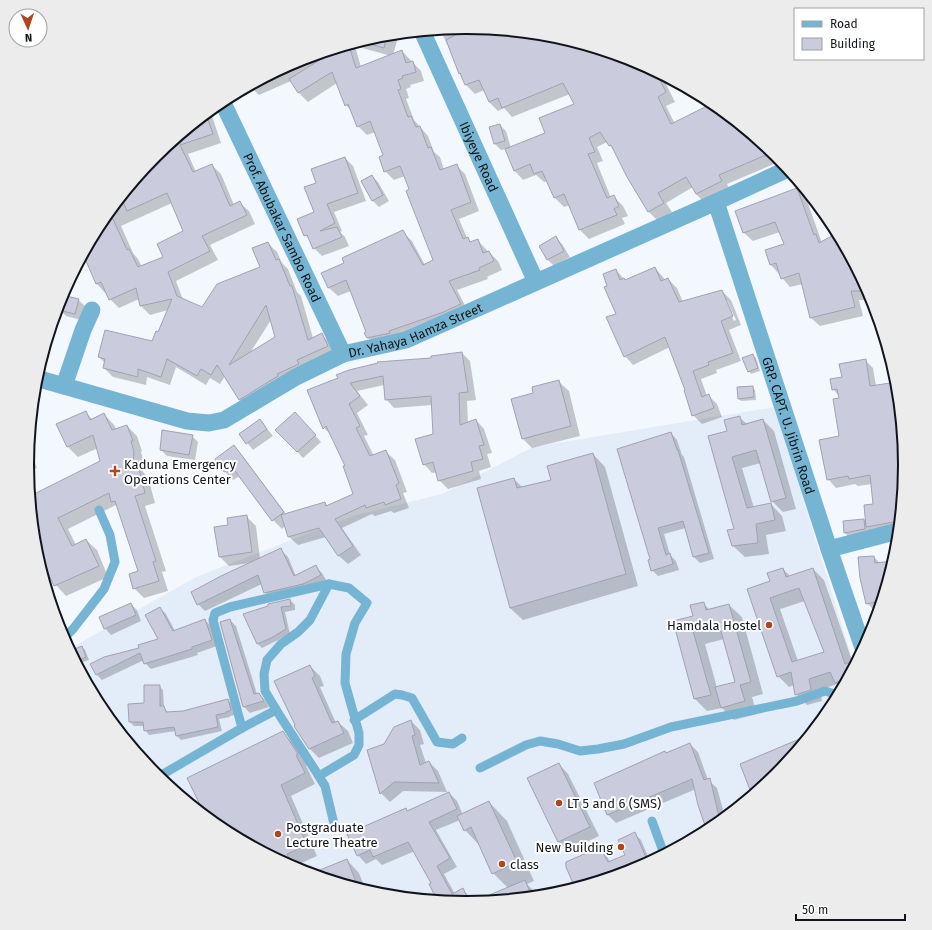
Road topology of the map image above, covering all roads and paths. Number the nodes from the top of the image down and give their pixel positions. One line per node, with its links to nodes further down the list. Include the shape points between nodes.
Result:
1 (424, 36): 5 (street, Ibiyeye Road)
2 (225, 108): 7 (street, Prof. Abubakar Sambo Road)
3 (782, 172): 4 (street, Dr. Yahaya Hamza Street)
4 (716, 202): 5 (street, Dr. Yahaya Hamza Street); 12 (street, GRP. CAPT. U. Jibrin Road)
5 (536, 282): 7 (street, Dr. Yahaya Hamza Street, via 406,340)
6 (92, 310): 9 (street)
7 (343, 354): 9 (street, Dr. Yahaya Hamza Street, via 296,377 224,420 209,423 187,421)
8 (42, 380): 9 (street, Dr. Yahaya Hamza Street)
9 (64, 386)
10 (99, 510): 14 (lane, via 110,535 114,562 104,588)
11 (892, 532): 12 (street)
12 (829, 549): 15 (street, GRP. CAPT. U. Jibrin Road)
13 (329, 584): 17 (lane, via 310,620 281,644 267,660 264,674 265,691); 18 (lane, via 349,588 367,603 355,623 346,654 345,682); 19 (lane, via 230,607 215,613 213,620)
14 (69, 634)
15 (860, 641)
16 (832, 693): 21 (lane, via 825,691 797,701 671,727 624,744 598,749 580,751 540,741)
17 (276, 710): 19 (lane); 23 (lane)
18 (354, 720): 20 (lane, via 395,694 402,694 412,698 437,742 453,744); 23 (lane, via 359,733 359,745 354,755)
19 (242, 728): 22 (lane)
20 (462, 738)
21 (480, 768)
22 (164, 774)
23 (319, 776): 25 (lane, via 325,786)
24 (652, 820): 26 (lane)
25 (335, 828)
26 (662, 849)

